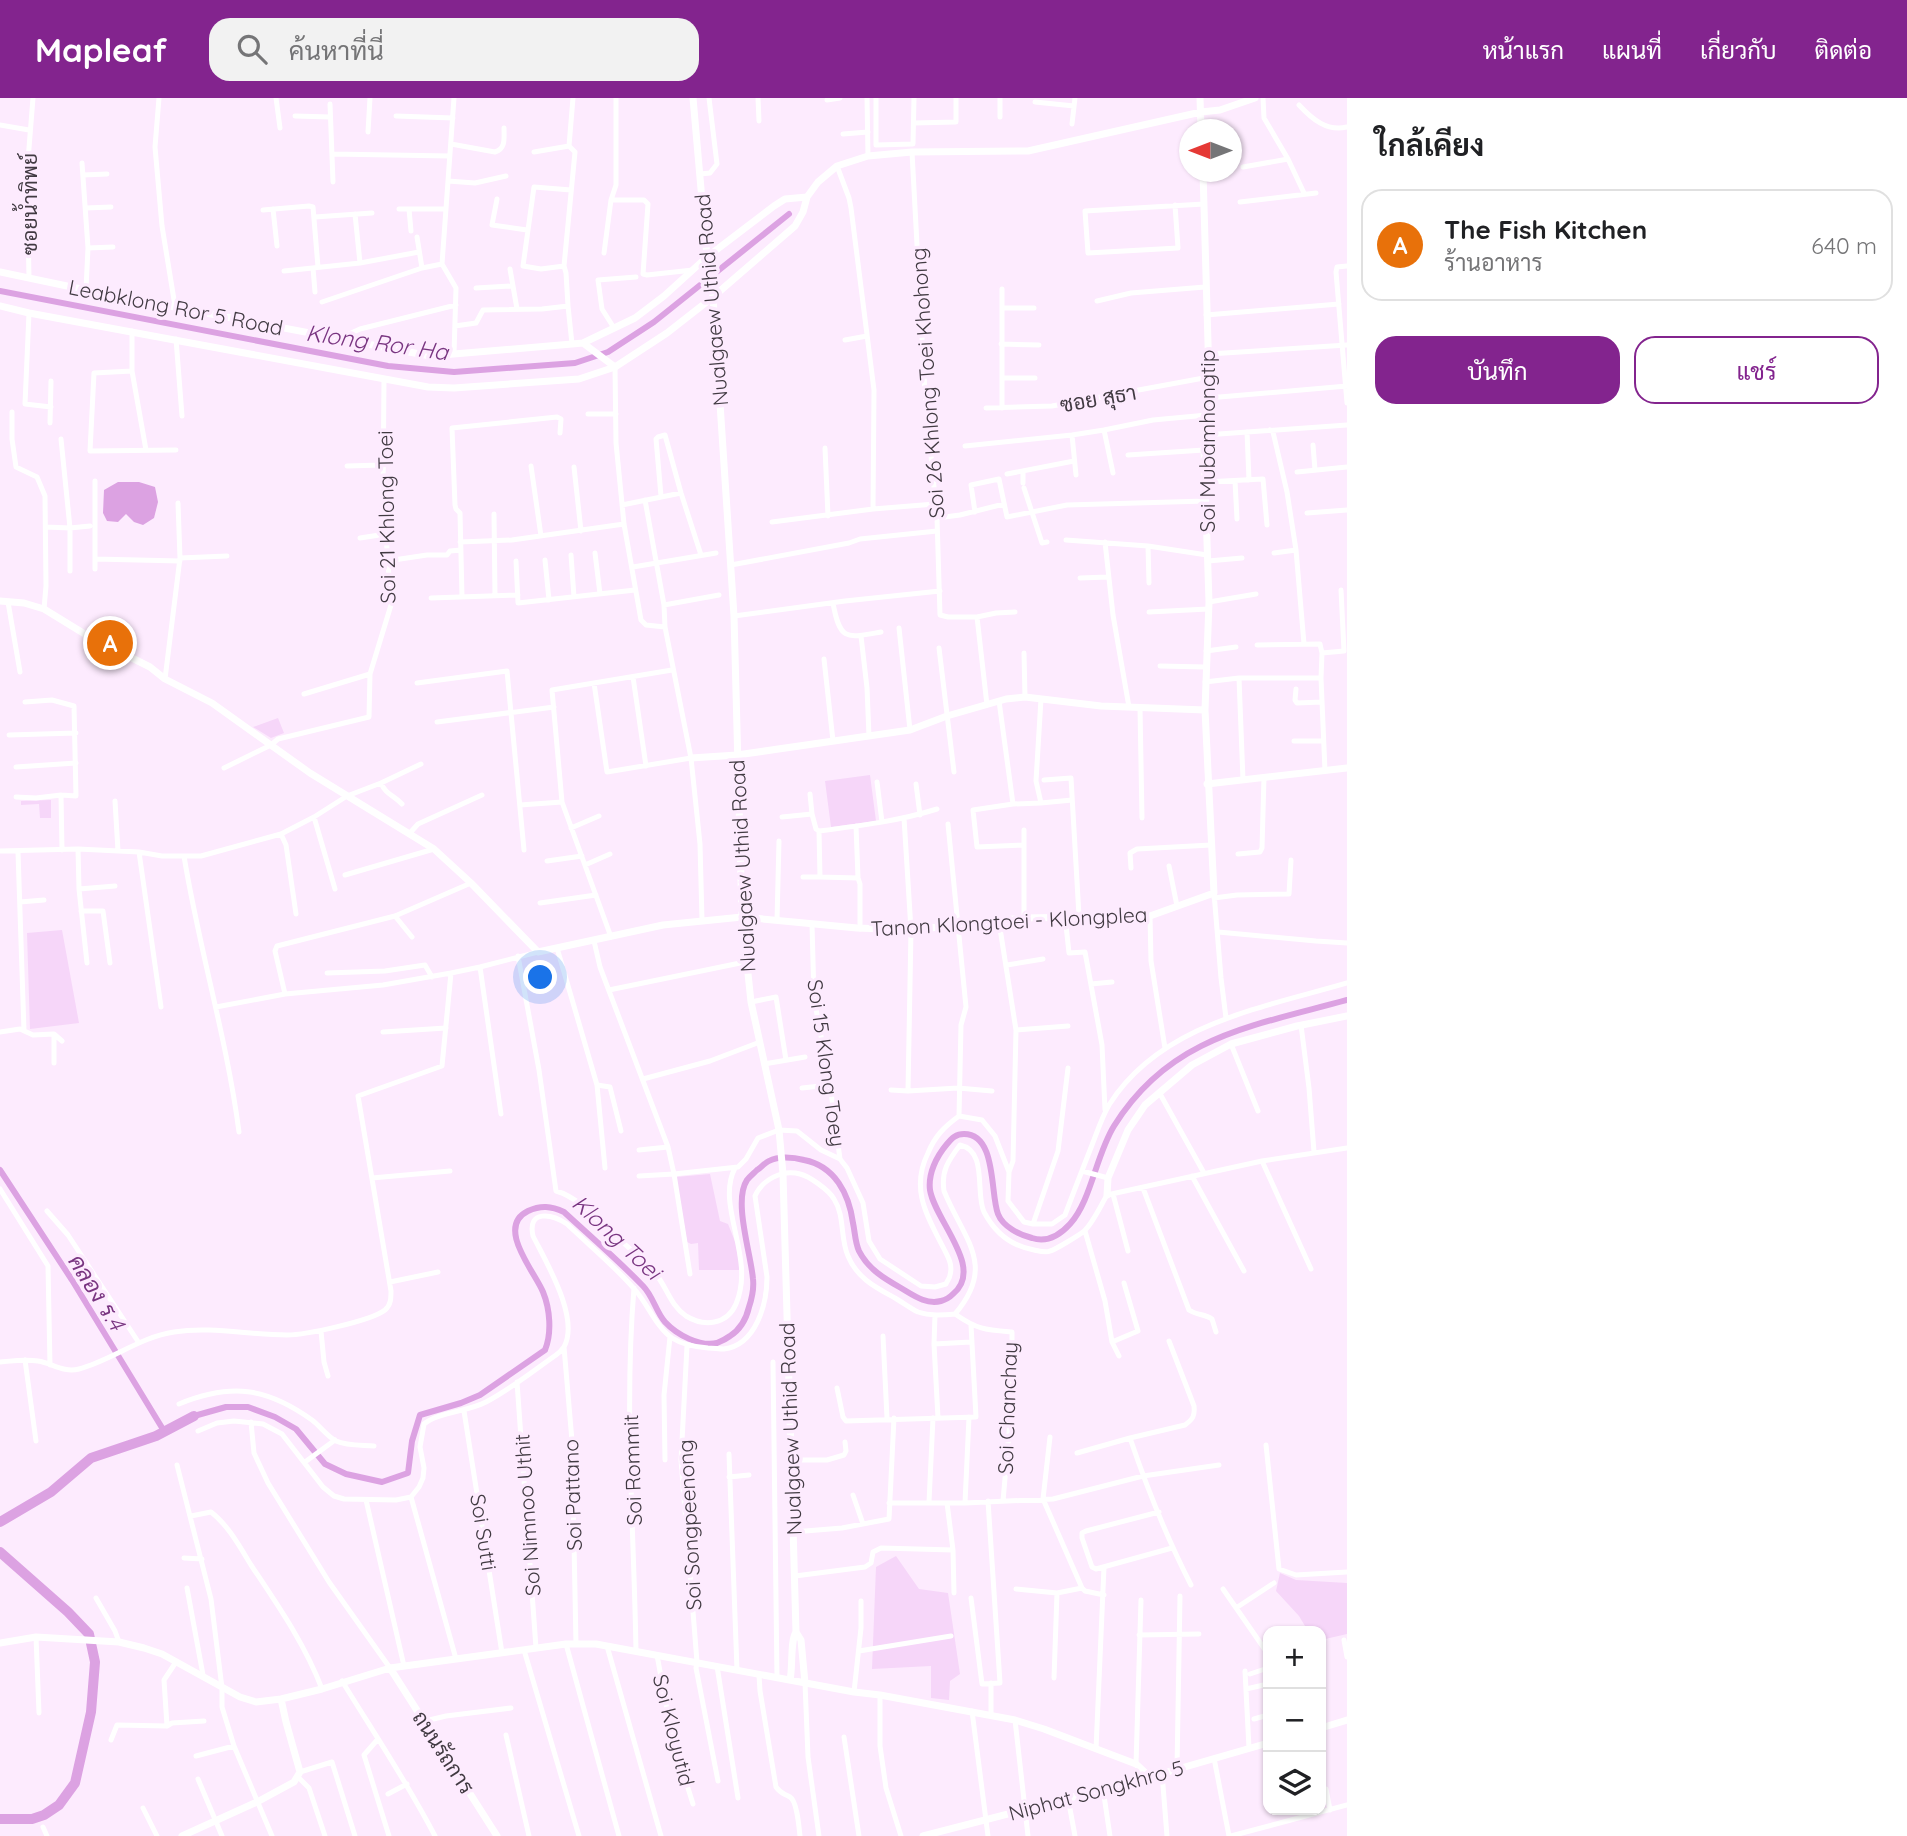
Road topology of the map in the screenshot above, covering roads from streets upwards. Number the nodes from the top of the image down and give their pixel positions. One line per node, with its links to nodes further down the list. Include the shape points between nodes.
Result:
1 (33, 98): 40 (street, ซอยน้ำทิพย์)
2 (159, 98): 114 (street, via 155,146)
3 (276, 98): 38 (street)
4 (370, 98): 41 (street)
5 (454, 98): 31 (street)
6 (573, 98): 45 (street)
7 (616, 98): 67 (street)
8 (693, 98): 56 (street, Nualgaew Uthid Road)
9 (709, 98): 56 (street, via 717,164 710,173)
10 (758, 98): 33 (street)
11 (840, 98): 21 (street)
12 (867, 98): 42 (street)
13 (876, 98): 46 (street, via 876,145)
14 (914, 98): 34 (street, Soi 26 Khlong Toei Khohong)
15 (956, 98): 34 (street, via 956,122)
16 (1000, 98): 30 (street)
17 (1075, 98): 25 (street)
18 (1200, 98): 26 (street)
19 (1255, 98): 26 (street)
20 (1263, 98): 51 (street, via 1264,118)
21 (827, 100)
22 (1035, 102): 25 (street)
23 (330, 104): 29 (street)
24 (1299, 105): 37 (street, via 1323,124)
25 (1074, 106): 35 (street)
26 (1200, 112): 32 (street); 46 (street, via 1028,151)
27 (295, 116): 29 (street)
28 (396, 116): 31 (street)
29 (330, 117): 48 (street)
30 (1000, 117)
31 (453, 118): 44 (street)
32 (1200, 119)
33 (759, 121)
34 (914, 123): 46 (street, Soi 26 Khlong Toei Khohong)
35 (1072, 124)
36 (0, 125): 40 (street)
37 (1347, 127)
38 (280, 128)
39 (504, 128): 44 (street, via 503,147 498,151)
40 (29, 130): 101 (street, ซอยน้ำทิพย์)
41 (368, 131)
42 (867, 132): 43 (street); 50 (street)
43 (843, 134)
44 (451, 144): 49 (street)
45 (569, 146): 47 (street); 62 (street, via 575,152)
46 (913, 148): 50 (street); 190 (street, Soi 26 Khlong Toei Khohong)
47 (534, 152)
48 (332, 154): 49 (street); 61 (street)
49 (450, 156): 59 (street)
50 (868, 156): 53 (street)
51 (1288, 159): 54 (street); 63 (street)
52 (82, 163): 57 (street)
53 (837, 166): 65 (street); 124 (street, via 849,198)
54 (1243, 167)
55 (107, 174): 57 (street)
56 (700, 174): 89 (street, Nualgaew Uthid Road)
57 (83, 175): 72 (street)
58 (506, 176): 59 (street, via 475,183)
59 (448, 181): 76 (street)
60 (1203, 182): 69 (street, Soi Mubamhongtip)
61 (333, 183)
62 (571, 190): 81 (street, via 534,187); 92 (street)
63 (1304, 193): 64 (street); 68 (street)
64 (1316, 193)
65 (807, 197): 89 (street, Leabklong Ror 5 Road, via 785,199); 108 (street, Leabklong Ror 5 Road, via 795,226)
66 (497, 199): 81 (street, via 492,225)
67 (611, 200): 88 (street); 97 (street, via 644,200 648,204 643,274)
68 (1240, 202)
69 (1204, 204): 70 (street); 103 (street, Soi Mubamhongtip)
70 (1175, 205): 70 (street, via 1085,211 1088,253 1178,248)
71 (111, 207): 72 (street)
72 (86, 208): 86 (street)
73 (273, 209): 77 (street); 80 (street, via 309,206); 84 (street)
74 (399, 209): 75 (street)
75 (410, 209): 76 (street); 82 (street)
76 (446, 209): 91 (street)
77 (263, 210)
78 (372, 213): 79 (street)
79 (355, 214): 80 (street); 90 (street)
80 (315, 217): 94 (street)
81 (527, 230): 92 (street, via 523,266 541,270)
82 (411, 231)
83 (417, 237): 87 (street)
84 (277, 246)
85 (113, 247): 86 (street)
86 (88, 248): 106 (street)
87 (419, 251): 90 (street); 95 (street)
88 (604, 253)
89 (707, 257): 97 (street, Leabklong Ror 5 Road); 108 (street, Nualgaew Uthid Road)
90 (360, 263): 94 (street)
91 (442, 264): 95 (street); 111 (street, via 456,288)
92 (564, 266): 115 (street)
93 (1347, 266): 112 (street, via 1336,269)
94 (316, 268): 98 (street); 107 (street)
95 (422, 268): 110 (street)
96 (510, 269): 102 (street)
97 (693, 270): 122 (street, Leabklong Ror 5 Road, via 635,318)
98 (284, 271)
99 (0, 272): 101 (street, Leabklong Ror 5 Road)
100 (636, 277): 122 (street, via 598,280 602,309)
101 (29, 278): 106 (street, Leabklong Ror 5 Road)
102 (512, 286): 104 (street); 118 (street)
103 (1205, 287): 109 (street, via 1131,293); 120 (street, Soi Mubamhongtip)
104 (476, 288)
105 (1002, 289): 116 (street)
106 (86, 290): 114 (street, Leabklong Ror 5 Road)
107 (315, 292)
108 (713, 297): 135 (street, Leabklong Ror 5 Road); 235 (street, Nualgaew Uthid Road)
109 (1097, 301)
110 (322, 302)
111 (456, 304): 121 (street); 126 (street, via 360,329)
112 (1339, 304): 120 (street); 132 (street)
113 (0, 306): 119 (street, Leabklong Ror 5 Road)
114 (174, 306): 126 (street, Leabklong Ror 5 Road)
115 (568, 306): 118 (street); 129 (street)
116 (1003, 308): 117 (street); 130 (street)
117 (1034, 308)
118 (517, 309): 121 (street, via 483,310 476,323)
119 (29, 313): 123 (street, Leabklong Ror 5 Road); 145 (street, via 25,404)
120 (1206, 315): 134 (street, Soi Mubamhongtip)
121 (455, 326): 133 (street)
122 (614, 328): 128 (street, Leabklong Ror 5 Road)
123 (132, 331): 125 (street, Leabklong Ror 5 Road); 136 (street)
124 (867, 335): 127 (street); 193 (street, via 874,390)
125 (176, 339): 140 (street, Leabklong Ror 5 Road); 152 (street)
126 (346, 339): 133 (street, Leabklong Ror 5 Road, via 430,356)
127 (845, 340)
128 (583, 343): 129 (street, Leabklong Ror 5 Road); 135 (street)
129 (572, 344): 133 (street, Leabklong Ror 5 Road)
130 (1002, 344): 131 (street); 138 (street)
131 (1039, 345)
132 (1345, 345): 134 (street); 142 (street)
133 (454, 354)
134 (1209, 354): 137 (street, Soi Mubamhongtip)
135 (615, 367): 140 (street, Leabklong Ror 5 Road, via 579,379 454,388); 150 (street)
136 (132, 371): 165 (street); 165 (street, via 94,373 90,451)
137 (1209, 377): 143 (street, Soi Mubamhongtip); 147 (street, ซอย สุธา, via 1052,406)
138 (1002, 378): 139 (street); 147 (street)
139 (1035, 378)
140 (384, 379): 170 (street, Soi 21 Khlong Toei)
141 (51, 381): 145 (street)
142 (1346, 386): 143 (street); 144 (street)
143 (1208, 398): 151 (street, Soi Mubamhongtip)
144 (1347, 403)
145 (51, 407): 153 (street)
146 (986, 408): 147 (street, ซอย สุธา)
147 (1002, 408)
148 (12, 412): 206 (street, via 14,461 19,469 37,477 45,496)
149 (588, 414): 150 (street)
150 (616, 414): 192 (street)
151 (1207, 415): 155 (street); 160 (street, Soi Mubamhongtip)
152 (182, 416)
153 (50, 423)
154 (1347, 425): 156 (street)
155 (1104, 430): 159 (street); 178 (street)
156 (1270, 430): 157 (street); 220 (street, via 1287,492)
157 (1247, 432): 160 (street); 181 (street)
158 (561, 433): 215 (street, via 558,417 452,428)
159 (1072, 435): 163 (street); 169 (street)
160 (1205, 435): 167 (street, Soi Mubamhongtip)
161 (61, 439): 207 (street)
162 (1313, 445): 175 (street)
163 (965, 446)
164 (825, 448): 199 (street)
165 (146, 450): 166 (street)
166 (176, 450)
167 (1204, 450): 168 (street); 184 (street, Soi Mubamhongtip)
168 (1128, 455)
169 (1074, 461): 176 (street); 180 (street)
170 (382, 465): 172 (street); 210 (street, Soi 21 Khlong Toei)
171 (531, 466): 211 (street)
172 (347, 467)
173 (574, 467): 208 (street)
174 (1347, 467): 175 (street)
175 (1315, 470): 177 (street)
176 (1023, 471): 179 (street); 196 (street)
177 (1297, 472)
178 (1113, 473)
179 (1007, 474)
180 (1076, 475)
181 (1249, 480): 183 (street); 204 (street, via 1263,479)
182 (95, 481): 229 (street)
183 (1235, 481): 184 (street); 201 (street)
184 (1205, 482): 188 (street, Soi Mubamhongtip)
185 (681, 493): 186 (street); 186 (street, via 665,435 661,435 656,439); 225 (street)
186 (661, 496): 187 (street)
187 (645, 500): 192 (street); 234 (street)
188 (1206, 501): 196 (street, via 1068,505); 227 (street, Soi Mubamhongtip)
189 (178, 503): 230 (street)
190 (935, 504): 193 (street); 200 (street, Soi 26 Khlong Toei Khohong)
191 (1004, 504): 195 (street); 195 (street, via 999,479 971,485); 196 (street, via 1007,517)
192 (622, 505): 203 (street)
193 (873, 509): 199 (street)
194 (1347, 510): 197 (street)
195 (975, 512): 200 (street)
196 (1032, 512): 216 (street, via 1042,543)
197 (1307, 513)
198 (494, 514): 214 (street)
199 (828, 516): 202 (street)
200 (937, 518): 209 (street, Soi 26 Khlong Toei Khohong)
201 (1237, 519)
202 (772, 522)
203 (624, 524): 208 (street); 236 (street)
204 (1266, 524)
205 (90, 526): 207 (street)
206 (46, 527): 207 (street); 258 (street)
207 (70, 528): 238 (street)
208 (582, 531): 211 (street)
209 (937, 531): 235 (street, via 856,540); 243 (street, Soi 26 Khlong Toei Khohong)
210 (386, 534): 212 (street); 232 (street, Soi 21 Khlong Toei)
211 (541, 536): 214 (street)
212 (360, 538)
213 (1066, 540): 217 (street)
214 (494, 541): 215 (street); 249 (street)
215 (460, 542): 219 (street)
216 (1047, 542)
217 (1105, 542): 218 (street); 239 (street)
218 (1148, 546): 227 (street); 241 (street)
219 (461, 550): 232 (street); 250 (street)
220 (1296, 551): 223 (street); 267 (street)
221 (595, 553): 245 (street)
222 (716, 553): 225 (street)
223 (1274, 553)
224 (570, 555): 251 (street)
225 (701, 555): 234 (street)
226 (228, 556): 230 (street)
227 (1208, 558): 228 (street); 257 (street, Soi Mubamhongtip)
228 (1242, 558)
229 (95, 559): 230 (street); 237 (street)
230 (180, 560): 284 (street)
231 (545, 560): 253 (street)
232 (387, 561): 280 (street, Soi 21 Khlong Toei, via 391,605)
233 (516, 561): 247 (street)
234 (657, 562): 236 (street); 256 (street)
235 (731, 565): 261 (street, Nualgaew Uthid Road)
236 (633, 567): 242 (street)
237 (95, 569)
238 (70, 571)
239 (1108, 577): 240 (street); 297 (street)
240 (1080, 578)
241 (1149, 583)
242 (635, 590): 245 (street); 263 (street, via 643,624)
243 (940, 590): 255 (street); 262 (street, Soi 26 Khlong Toei Khohong, via 940,615)
244 (1342, 590): 272 (street)
245 (600, 594): 251 (street)
246 (1256, 594): 257 (street)
247 (517, 595): 249 (street); 253 (street, via 518,603)
248 (719, 595): 256 (street)
249 (495, 596): 250 (street)
250 (462, 597): 252 (street)
251 (574, 597): 253 (street)
252 (431, 598)
253 (549, 600)
254 (4, 601): 258 (street); 279 (street)
255 (833, 603): 261 (street); 266 (street, via 844,632 849,637)
256 (664, 605): 263 (street)
257 (1209, 606): 260 (street); 271 (street, Soi Mubamhongtip)
258 (44, 609): 284 (street)
259 (1015, 612): 262 (street)
260 (1150, 612)
261 (734, 616): 311 (street, Nualgaew Uthid Road)
262 (977, 617): 295 (street)
263 (664, 627): 278 (street)
264 (899, 628): 303 (street)
265 (881, 632): 266 (street)
266 (861, 636): 306 (street)
267 (1304, 644): 268 (street); 274 (street, via 1320,644)
268 (1257, 645)
269 (1236, 647): 271 (street)
270 (939, 648): 301 (street)
271 (1206, 651): 277 (street, Soi Mubamhongtip)
272 (1345, 651): 274 (street)
273 (1024, 653): 290 (street)
274 (1322, 653): 283 (street)
275 (824, 659): 307 (street)
276 (1160, 666): 277 (street)
277 (1205, 667): 285 (street, Soi Mubamhongtip)
278 (672, 670): 281 (street); 312 (street)
279 (20, 672)
280 (370, 674): 289 (street); 310 (street, Soi 21 Khlong Toei, via 369,717 289,735)
281 (633, 677): 287 (street); 315 (street)
282 (1239, 678): 283 (street); 285 (street); 323 (street)
283 (1321, 678): 294 (street)
284 (165, 679): 310 (street, via 212,703)
285 (1205, 682): 299 (street, Soi Mubamhongtip)
286 (417, 683): 300 (street, via 508,671)
287 (594, 683): 296 (street, via 552,690); 315 (street, via 607,772)
288 (1296, 689): 294 (street, via 1297,703)
289 (304, 694)
290 (1025, 697): 291 (street); 292 (street)
291 (1041, 699): 297 (street); 336 (street, via 1036,765)
292 (999, 701): 295 (street); 338 (street)
293 (25, 702): 304 (street, via 52,700 74,706)
294 (1322, 702): 309 (street)
295 (986, 705): 301 (street)
296 (554, 707): 300 (street); 335 (street)
297 (1129, 707): 298 (street)
298 (1140, 708): 299 (street); 347 (street)
299 (1205, 709): 327 (street)
300 (511, 712): 302 (street); 339 (street)
301 (947, 716): 303 (street); 320 (street)
302 (438, 722)
303 (910, 730): 306 (street)
304 (76, 733): 305 (street); 313 (street)
305 (9, 735)
306 (869, 736): 307 (street)
307 (833, 741): 311 (street)
308 (1294, 741): 309 (street)
309 (1323, 741): 319 (street)
310 (271, 744): 317 (street); 331 (street)
311 (737, 755): 312 (street); 396 (street, Nualgaew Uthid Road)
312 (691, 758): 315 (street); 398 (street)
313 (76, 763): 316 (street); 329 (street, via 76,796)
314 (421, 764): 325 (street)
315 (646, 766)
316 (16, 767)
317 (224, 768)
318 (1347, 768): 319 (street)
319 (1325, 771): 321 (street)
320 (954, 772)
321 (1264, 777): 323 (street); 368 (street, via 1262,848)
322 (1044, 780): 333 (street, via 1071,778)
323 (1243, 780): 327 (street)
324 (877, 782): 348 (street)
325 (381, 783): 331 (street); 337 (street, via 384,791)
326 (916, 784): 342 (street)
327 (1207, 784): 358 (street)
328 (810, 794): 341 (street)
329 (61, 795): 332 (street); 361 (street)
330 (482, 795): 355 (street, via 418,824)
331 (347, 796): 344 (street); 355 (street)
332 (16, 797)
333 (1072, 800): 336 (street); 394 (street)
334 (115, 801): 362 (street)
335 (562, 802): 339 (street); 351 (street)
336 (1041, 803): 338 (street)
337 (402, 804)
338 (1013, 804): 357 (street, via 973,810 977,847)
339 (520, 805): 363 (street)
340 (937, 809): 342 (street)
341 (812, 814): 345 (street); 353 (street)
342 (920, 815): 346 (street)
343 (599, 816): 351 (street)
344 (314, 817): 354 (street); 383 (street)
345 (782, 817)
346 (904, 818): 348 (street); 404 (street)
347 (1142, 818)
348 (882, 822): 350 (street)
349 (948, 824): 402 (street)
350 (856, 826): 353 (street); 379 (street)
351 (571, 828): 370 (street)
352 (1024, 830): 357 (street)
353 (819, 831): 378 (street)
354 (281, 834): 369 (street, via 201,856); 391 (street)
355 (410, 834): 360 (street)
356 (779, 841): 399 (street)
357 (1024, 845): 397 (street)
358 (1211, 845): 375 (street, via 1137,849 1130,853); 385 (street)
359 (78, 849): 361 (street); 362 (street); 382 (street)
360 (434, 849): 376 (street); 380 (street)
361 (62, 850): 365 (street)
362 (118, 850): 366 (street)
363 (524, 850)
364 (0, 852): 365 (street)
365 (18, 852): 387 (street)
366 (139, 852): 369 (street); 428 (street)
367 (610, 854): 373 (street)
368 (1238, 854)
369 (184, 856): 429 (street)
370 (582, 856): 372 (street); 373 (street)
371 (1291, 860): 385 (street, via 1289,894)
372 (547, 861)
373 (585, 865): 384 (street)
374 (1169, 866): 389 (street)
375 (1130, 868)
376 (345, 875)
377 (803, 877): 378 (street)
378 (820, 877): 379 (street)
379 (859, 881): 403 (street)
380 (471, 883): 392 (street); 411 (street)
381 (115, 886): 382 (street)
382 (79, 889): 390 (street)
383 (335, 890)
384 (596, 895): 388 (street); 407 (street)
385 (1214, 895): 389 (street, Tanon Klongtoei - Klongplea); 405 (street)
386 (44, 900): 387 (street)
387 (20, 902): 436 (street)
388 (540, 904)
389 (1177, 906): 395 (street, Tanon Klongtoei - Klongplea)
390 (81, 911): 415 (street); 416 (street, via 103,911)
391 (296, 914)
392 (395, 916): 406 (street); 426 (street, via 277,946)
393 (1065, 916): 394 (street, Tanon Klongtoei - Klongplea); 397 (street, Tanon Klongtoei - Klongplea); 424 (street, via 1069,953 1085,952)
394 (1079, 916): 395 (street, Tanon Klongtoei - Klongplea)
395 (1150, 916): 443 (street, via 1151,961)
396 (742, 917): 398 (street, Tanon Klongtoei - Klongplea); 399 (street, Tanon Klongtoei - Klongplea); 414 (street, Nualgaew Uthid Road)
397 (1024, 918): 400 (street, Tanon Klongtoei - Klongplea)
398 (702, 920): 407 (street, Tanon Klongtoei - Klongplea)
399 (777, 920): 401 (street, Tanon Klongtoei - Klongplea)
400 (999, 922): 402 (street, Tanon Klongtoei - Klongplea); 417 (street)
401 (812, 924): 403 (street, Tanon Klongtoei - Klongplea); 451 (street, Soi 15 Klong Toey, via 814,998)
402 (958, 925): 404 (street, Tanon Klongtoei - Klongplea); 453 (street, via 966,1007)
403 (860, 929): 404 (street, Tanon Klongtoei - Klongplea)
404 (911, 930): 455 (street)
405 (1218, 932): 409 (street); 431 (street)
406 (412, 937)
407 (611, 937): 408 (street, Tanon Klongtoei - Klongplea)
408 (594, 941): 410 (street, Tanon Klongtoei - Klongplea); 425 (street)
409 (1347, 943)
410 (557, 948): 411 (street, Tanon Klongtoei - Klongplea); 450 (street)
411 (538, 952): 412 (street)
412 (518, 956): 418 (street); 471 (street, via 556,1191 577,1201 649,1266 676,1307 698,1321 715,1322 729,1315 741,1286 729,1191)
413 (1043, 958): 417 (street)
414 (745, 962): 425 (street); 427 (street, Nualgaew Uthid Road)
415 (87, 963)
416 (110, 963)
417 (1007, 965): 435 (street)
418 (480, 967): 420 (street); 460 (street)
419 (327, 973): 421 (street, via 425,965)
420 (451, 973): 421 (street); 434 (street)
421 (432, 977): 426 (street)
422 (1112, 982): 424 (street)
423 (1347, 983): 431 (street)
424 (1091, 984): 459 (street, via 1102,1045)
425 (609, 990): 449 (street)
426 (285, 994): 429 (street)
427 (751, 1002): 441 (street, Nualgaew Uthid Road); 445 (street, via 776,997)
428 (161, 1007)
429 (215, 1007): 463 (street)
430 (1347, 1016): 432 (street)
431 (1226, 1018): 443 (street)
432 (1301, 1025): 442 (street); 468 (street)
433 (1068, 1026): 435 (street)
434 (446, 1028): 438 (street); 481 (street, via 439,1068 358,1096)
435 (1016, 1030): 476 (street)
436 (24, 1031): 437 (street); 439 (street)
437 (0, 1032)
438 (383, 1032)
439 (54, 1034): 440 (street); 446 (street)
440 (62, 1041)
441 (760, 1042): 447 (street, Nualgaew Uthid Road); 449 (street)
442 (1231, 1044): 457 (street, via 1192,1065); 458 (street)
443 (1165, 1048): 459 (street, via 1133,1076)
444 (805, 1058): 445 (street)
445 (786, 1060): 447 (street)
446 (54, 1063)
447 (764, 1064): 464 (street, Nualgaew Uthid Road)
448 (1068, 1068): 487 (street, via 1058,1151)
449 (643, 1079): 465 (street)
450 (597, 1085): 462 (street, via 610,1087); 472 (street)
451 (830, 1085): 452 (street); 469 (street, Soi 15 Klong Toey)
452 (802, 1088)
453 (958, 1088): 455 (street); 456 (street); 461 (street)
454 (891, 1090): 455 (street)
455 (908, 1091)
456 (992, 1091)
457 (1159, 1092): 477 (street); 482 (street, via 1128,1130)
458 (1258, 1111)
459 (1105, 1113): 474 (street)
460 (501, 1114)
461 (959, 1116): 469 (street, via 934,1138 919,1185 923,1207 950,1261 946,1284 920,1286 880,1259 869,1241 863,1203); 476 (street, via 982,1120 995,1136)
462 (621, 1131)
463 (239, 1132)
464 (780, 1134): 469 (street, via 797,1131); 471 (street, via 758,1138 746,1159); 475 (street, Nualgaew Uthid Road)
465 (668, 1147): 467 (street); 478 (street)
466 (1347, 1148): 468 (street)
467 (639, 1150)
468 (1314, 1152): 470 (street)
469 (840, 1159)
470 (1262, 1161): 477 (street); 490 (street)
471 (735, 1167): 478 (street)
472 (605, 1168)
473 (450, 1171): 481 (street)
474 (1082, 1171): 482 (street); 487 (street, via 1065,1215 1052,1224)
475 (782, 1172): 498 (street, via 800,1174 834,1198 846,1254 856,1272 918,1311); 509 (street, via 759,1187 755,1196 767,1289 755,1327 725,1349); 536 (street, Nualgaew Uthid Road)
476 (1009, 1172): 487 (street, via 1008,1202 1024,1222)
477 (1204, 1173): 480 (street)
478 (674, 1174): 479 (street); 493 (street)
479 (639, 1176)
480 (1192, 1176): 483 (street); 491 (street)
481 (372, 1178): 494 (street)
482 (1108, 1178): 485 (street)
483 (1143, 1188): 485 (street); 501 (street, via 1189,1310 1212,1319)
484 (0, 1189): 515 (street, via 48,1266)
485 (1110, 1194): 488 (street); 489 (street)
486 (47, 1211): 507 (street, via 68,1235)
487 (1033, 1224)
488 (1085, 1231): 497 (street, via 1050,1251 1019,1247 1003,1237 982,1208 974,1157 960,1145 943,1171 944,1191 977,1266 975,1284); 506 (street)
489 (1128, 1251)
490 (1311, 1269)
491 (1244, 1271)
492 (438, 1272): 494 (street)
493 (690, 1274)
494 (390, 1282): 500 (street, via 386,1310)
495 (1124, 1283): 506 (street, via 1138,1331)
496 (634, 1288): 503 (street); 510 (street, Soi Pattano, via 558,1219 545,1215 535,1219 533,1236 558,1282 567,1316); 594 (street, Soi Rommit, via 630,1415)
497 (955, 1314): 498 (street); 499 (street, Soi Chanchay)
498 (935, 1315): 508 (street)
499 (971, 1325): 505 (street); 548 (street, Soi Chanchay, via 1012,1332 1012,1399)
500 (321, 1331): 507 (street, via 289,1335 191,1330); 516 (street)
501 (1216, 1332)
502 (883, 1336): 521 (street)
503 (670, 1337): 509 (street); 535 (street, via 664,1395)
504 (1169, 1341): 527 (street, via 1195,1415 1185,1425)
505 (971, 1342): 508 (street); 523 (street, via 976,1417)
506 (1112, 1342): 511 (street)
507 (139, 1343): 515 (street, via 77,1369)
508 (934, 1344): 522 (street)
509 (687, 1346): 601 (street, Soi Songpeenong, via 681,1460)
510 (564, 1347): 517 (street); 589 (street, Soi Pattano, via 572,1441)
511 (1119, 1356)
512 (25, 1360): 513 (street); 515 (street); 529 (street)
513 (0, 1362)
514 (773, 1362): 609 (street)
515 (50, 1365)
516 (328, 1376)
517 (517, 1382): 520 (street); 592 (street, Soi Nimnoo Uthit)
518 (836, 1388): 521 (street, via 846,1421)
519 (179, 1404): 528 (street, via 218,1392 251,1391 299,1412)
520 (464, 1411): 544 (street, via 433,1417 424,1424 420,1447 425,1472); 596 (street, Soi Sutti)
521 (890, 1418): 522 (street); 550 (street)
522 (935, 1418): 523 (street); 549 (street)
523 (969, 1418): 552 (street)
524 (251, 1422): 525 (street, via 217,1423); 537 (street, via 282,1434); 604 (street, via 254,1453 268,1483 329,1582)
525 (198, 1431)
526 (1050, 1437): 545 (street)
527 (1130, 1438): 534 (street); 541 (street)
528 (335, 1440): 532 (street); 537 (street)
529 (36, 1441)
530 (845, 1442): 536 (street, via 844,1455)
531 (1266, 1445): 562 (street, via 1279,1569 1296,1575)
532 (374, 1446)
533 (729, 1454): 542 (street)
534 (1077, 1454)
535 (665, 1460)
536 (792, 1460): 556 (street, Nualgaew Uthid Road)
537 (307, 1461): 546 (street, via 334,1496)
538 (177, 1465): 554 (street)
539 (1219, 1465): 541 (street)
540 (749, 1475): 542 (street)
541 (1143, 1476): 545 (street); 553 (street)
542 (729, 1477): 606 (street)
543 (853, 1495): 555 (street)
544 (411, 1497): 546 (street); 599 (street)
545 (1043, 1499): 548 (street); 567 (street)
546 (366, 1500): 602 (street)
547 (988, 1501): 548 (street); 552 (street); 614 (street, via 1000,1683)
548 (1003, 1501)
549 (929, 1502): 550 (street); 551 (street)
550 (889, 1503): 555 (street, via 889,1519)
551 (947, 1503): 552 (street); 558 (street)
552 (965, 1503)
553 (1158, 1512): 557 (street); 561 (street, via 1082,1533 1092,1567)
554 (191, 1516): 560 (street); 617 (street, via 211,1512 225,1527 284,1616)
555 (863, 1524): 556 (street)
556 (793, 1532): 563 (street, Nualgaew Uthid Road)
557 (1172, 1548): 561 (street); 565 (street)
558 (953, 1550): 563 (street, via 881,1548 864,1567); 571 (street)
559 (184, 1558): 560 (street)
560 (202, 1559): 616 (street)
561 (1104, 1567): 572 (street)
562 (1347, 1572)
563 (795, 1576): 579 (street, Nualgaew Uthid Road)
564 (1274, 1583): 578 (street)
565 (1191, 1585)
566 (187, 1588): 607 (street)
567 (1082, 1588): 570 (street); 572 (street)
568 (1016, 1589): 570 (street)
569 (1223, 1589): 578 (street)
570 (1057, 1592): 610 (street)
571 (954, 1593)
572 (1104, 1595): 641 (street)
573 (1180, 1596): 580 (street)
574 (96, 1598): 586 (street)
575 (971, 1598): 614 (street, via 982,1684)
576 (1141, 1600): 582 (street)
577 (861, 1601): 595 (street)
578 (1236, 1608): 591 (street)
579 (796, 1632): 611 (street, Nualgaew Uthid Road); 613 (street, Nualgaew Uthid Road)
580 (1179, 1633): 581 (street); 582 (street); 645 (street)
581 (1199, 1634)
582 (1139, 1635): 644 (street)
583 (951, 1636): 595 (street)
584 (36, 1637): 586 (street); 587 (street); 624 (street)
585 (1344, 1640): 598 (street)
586 (119, 1642): 600 (street)
587 (0, 1643)
588 (566, 1644): 589 (street); 592 (street); 680 (street)
589 (576, 1644): 590 (street)
590 (607, 1646): 594 (street); 681 (street)
591 (1263, 1647)
592 (537, 1648): 593 (street)
593 (524, 1650): 596 (street); 679 (street)
594 (636, 1651): 597 (street)
595 (859, 1651): 619 (street)
596 (502, 1653): 599 (street)
597 (657, 1655): 601 (street); 658 (street, Soi Kloyutid, via 672,1737)
598 (1347, 1657)
599 (456, 1659): 602 (street)
600 (176, 1662): 607 (street); 632 (street, via 164,1681)
601 (698, 1662): 603 (street); 650 (street, Soi Songpeenong)
602 (404, 1666): 604 (street)
603 (718, 1667): 606 (street); 655 (street)
604 (390, 1668): 612 (street); 631 (street, ถนนรัถการ)
605 (1263, 1669): 618 (street, via 1248,1673)
606 (737, 1670): 608 (street)
607 (203, 1675): 616 (street)
608 (759, 1675): 609 (street); 682 (street, via 776,1787 794,1802)
609 (777, 1678): 611 (street)
610 (1054, 1678)
611 (790, 1680): 613 (street)
612 (342, 1681): 617 (street); 636 (street)
613 (806, 1684): 619 (street); 683 (street, via 808,1757)
614 (991, 1684): 625 (street)
615 (1263, 1685): 618 (street)
616 (222, 1688): 621 (street, via 256,1702); 639 (street, via 222,1707)
617 (322, 1689): 621 (street)
618 (1246, 1689): 640 (street)
619 (854, 1692): 620 (street)
620 (880, 1695): 623 (street); 685 (street, via 886,1788)
621 (281, 1699): 647 (street)
622 (511, 1708): 631 (street)
623 (972, 1711): 625 (street); 663 (street)
624 (39, 1713)
625 (991, 1716): 628 (street)
626 (1263, 1716): 627 (street)
627 (1254, 1719)
628 (1015, 1720): 641 (street); 661 (street)
629 (1347, 1720): 633 (street)
630 (204, 1721): 632 (street)
631 (425, 1721): 677 (street, ถนนรัถการ)
632 (167, 1726): 637 (street, via 117,1726)
633 (1326, 1726)
634 (506, 1735): 678 (street)
635 (844, 1737): 684 (street)
636 (378, 1739): 651 (street); 675 (street, via 364,1755)
637 (111, 1740)
638 (1263, 1744): 640 (street, Niphat Songkhro 5)
639 (234, 1746): 642 (street); 657 (street)
640 (1249, 1748): 643 (street, Niphat Songkhro 5)
641 (1096, 1749): 644 (street)
642 (196, 1756)
643 (1214, 1758): 645 (street, Niphat Songkhro 5); 692 (street)
644 (1136, 1764): 648 (street)
645 (1177, 1768): 646 (street, Niphat Songkhro 5)
646 (1163, 1773): 648 (street, Niphat Songkhro 5); 691 (street)
647 (299, 1774): 657 (street); 673 (street, via 309,1788); 674 (street, via 332,1762)
648 (1150, 1777): 652 (street, Niphat Songkhro 5)
649 (198, 1779): 664 (street)
650 (718, 1781)
651 (407, 1784): 654 (street); 676 (street)
652 (1103, 1789): 656 (street, Niphat Songkhro 5); 690 (street)
653 (1326, 1789): 662 (street)
654 (388, 1794)
655 (738, 1798)
656 (1068, 1798): 661 (street, Niphat Songkhro 5); 689 (street)
657 (257, 1802): 664 (street); 672 (street)
658 (693, 1804)
659 (1347, 1805): 662 (street)
660 (143, 1808): 669 (street)
661 (1024, 1810): 663 (street, Niphat Songkhro 5); 688 (street)
662 (1331, 1810): 692 (street)
663 (986, 1819): 666 (street, Niphat Songkhro 5); 687 (street)
664 (215, 1820): 667 (street); 671 (street)
665 (43, 1827): 668 (street)
666 (956, 1832): 686 (street, Niphat Songkhro 5)
667 (195, 1833): 670 (street)
668 (47, 1836)
669 (157, 1836)
670 (182, 1836)
671 (222, 1836)
672 (272, 1836)
673 (325, 1836)
674 (355, 1836)
675 (389, 1836)
676 (435, 1836)
677 (498, 1836)
678 (529, 1836)
679 (579, 1836)
680 (619, 1836)
681 (662, 1836)
682 (800, 1836)
683 (819, 1836)
684 (859, 1836)
685 (901, 1836)
686 (923, 1836)
687 (988, 1836)
688 (1028, 1836)
689 (1075, 1836)
690 (1110, 1836)
691 (1167, 1836)
692 (1230, 1836)

